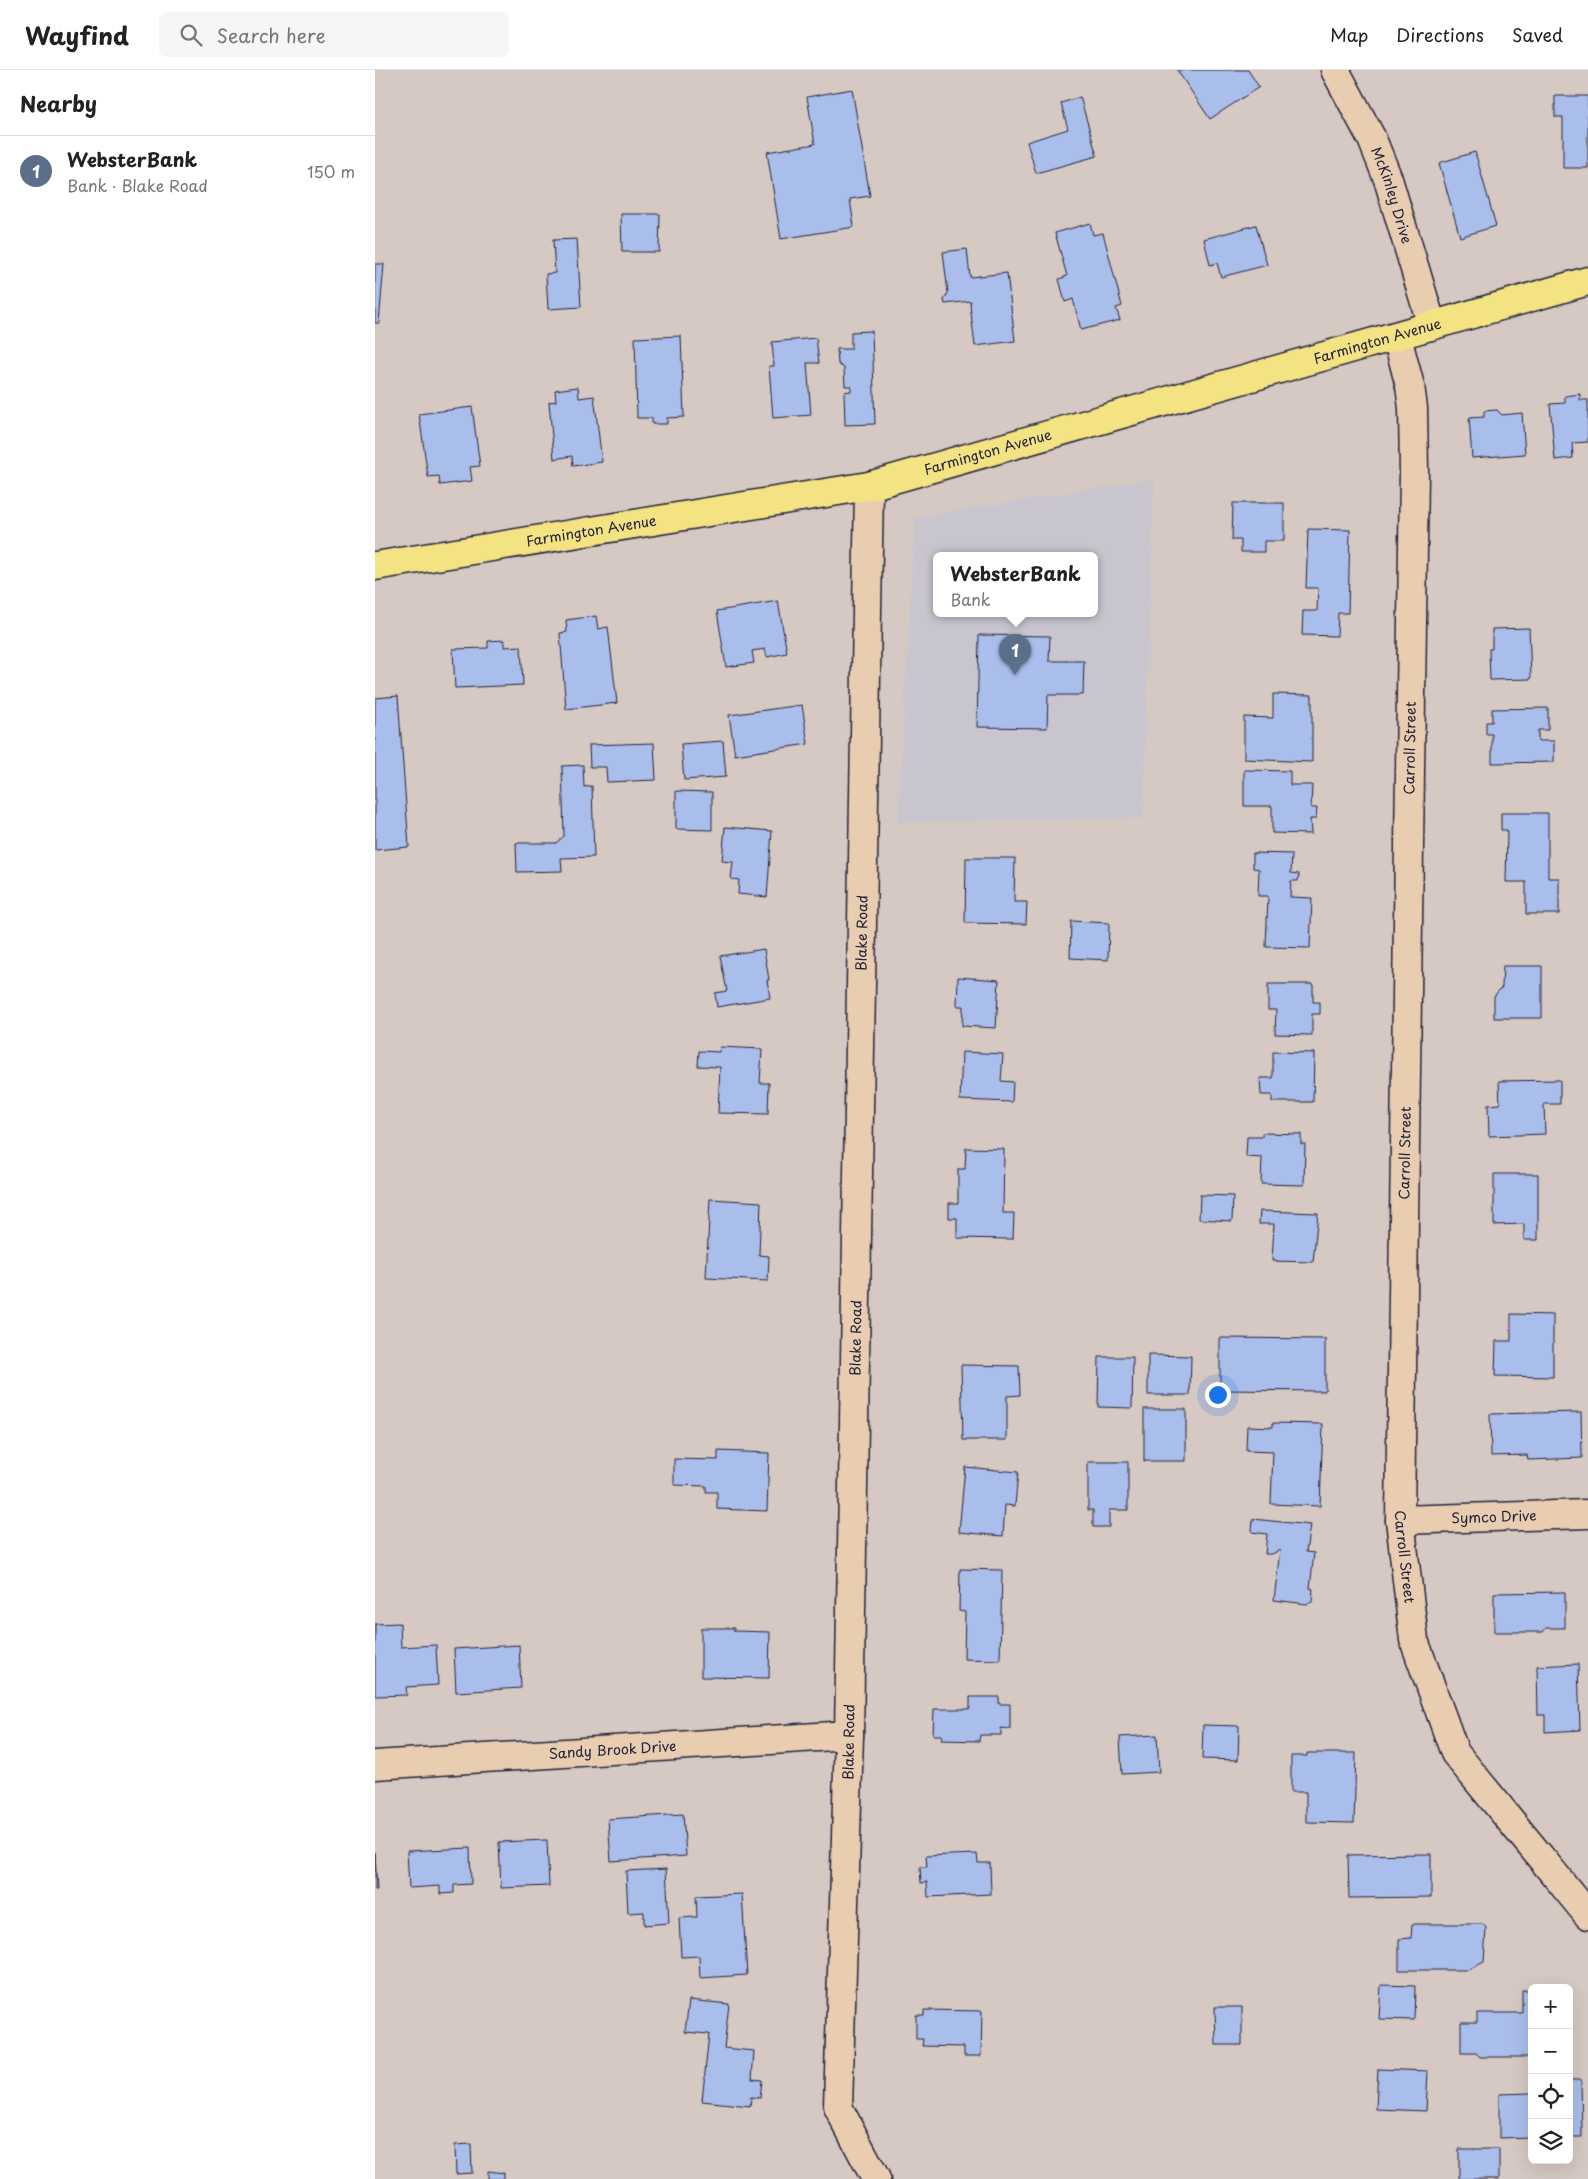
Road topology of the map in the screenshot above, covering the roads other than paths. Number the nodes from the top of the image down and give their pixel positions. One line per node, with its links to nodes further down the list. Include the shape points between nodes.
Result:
1 (1335, 70): 3 (street, McKinley Drive, via 1372,139 1388,179)
2 (1588, 281): 3 (main road, Farmington Avenue)
3 (1432, 326): 4 (main road, Farmington Avenue)
4 (1397, 337): 5 (main road, Farmington Avenue); 8 (street, Carroll Street, via 1413,408 1414,472)
5 (869, 486): 6 (main road, Farmington Avenue); 9 (street, Blake Road)
6 (375, 566)
7 (1588, 1514): 8 (street, Symco Drive)
8 (1400, 1520): 11 (street, Carroll Street, via 1414,1640 1455,1753)
9 (849, 1735): 10 (street, Sandy Brook Drive); 12 (street, Blake Road, via 838,2107)
10 (375, 1765)
11 (1588, 1915)
12 (876, 2179)

